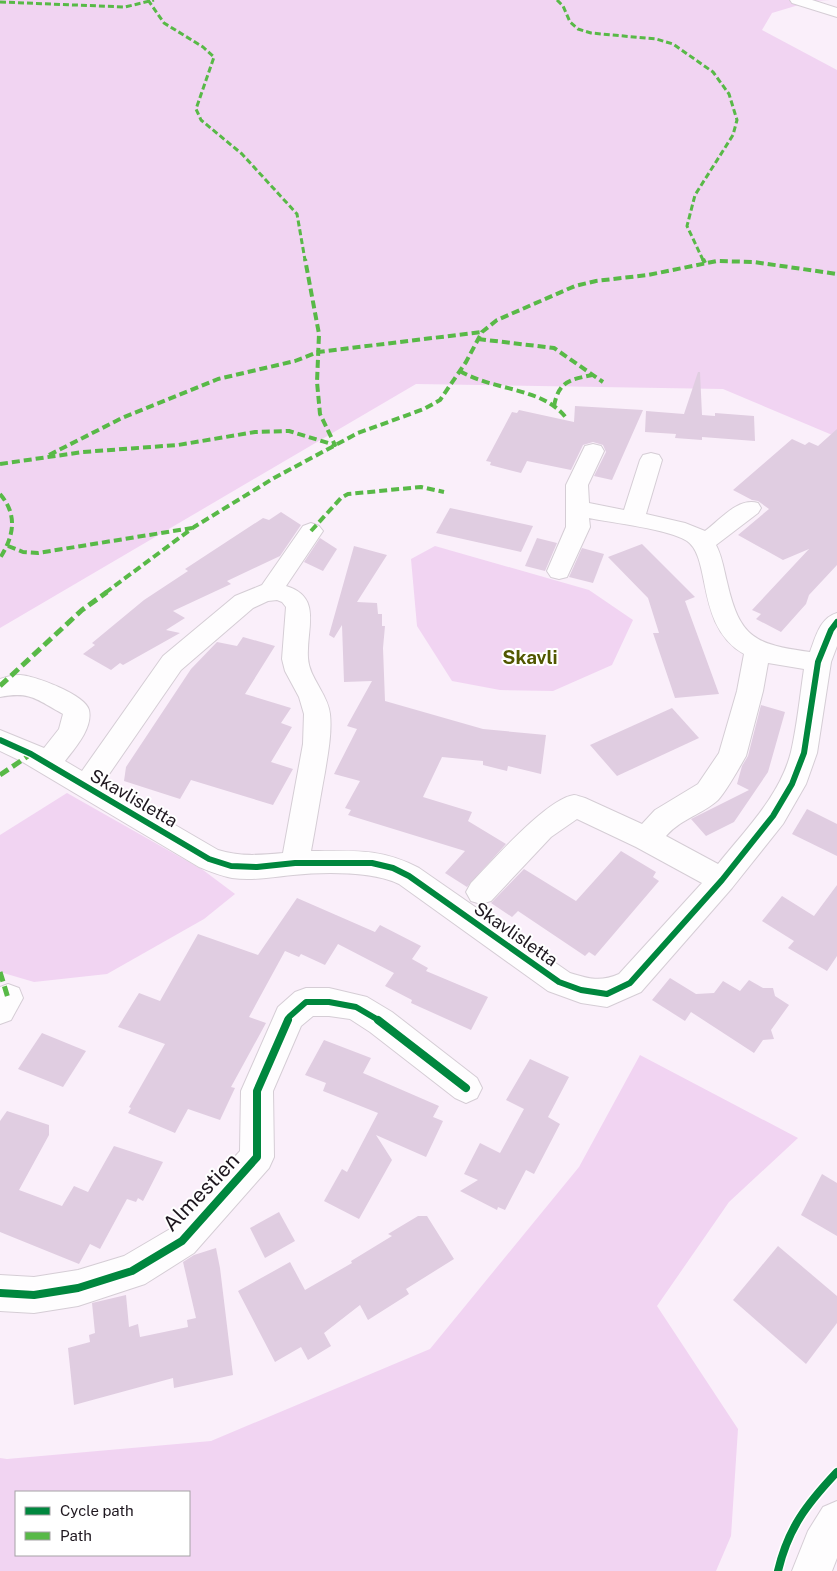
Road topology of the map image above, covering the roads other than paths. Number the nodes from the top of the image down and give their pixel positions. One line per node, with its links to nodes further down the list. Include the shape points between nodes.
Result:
1 (797, 0): 2 (street)
2 (837, 13)
3 (593, 451): 5 (street, via 576,485)
4 (651, 460): 7 (street)
5 (578, 508): 7 (street); 10 (street, via 578,527)
6 (750, 508): 9 (street)
7 (633, 519): 9 (street, via 677,528)
8 (310, 531): 11 (street)
9 (703, 542): 13 (street, via 733,632)
10 (560, 571)
11 (270, 592): 18 (street, Skavlisletta, via 244,602 172,663); 20 (street, via 291,596 298,606 295,659 317,714 316,744)
12 (837, 622): 14 (street, Skavlisletta)
13 (758, 650): 14 (street); 19 (street, via 732,756 708,792 665,818)
14 (818, 662): 21 (street, Skavlisletta, via 804,753 792,784 773,816)
15 (0, 688): 17 (street, via 18,684 36,687 76,709 78,720)
16 (0, 740): 17 (street, Skavlisletta)
17 (47, 764): 18 (street, Skavlisletta)
18 (85, 787): 20 (street, Skavlisletta, via 209,859 231,866)
19 (646, 839): 21 (street); 22 (street, via 575,806 541,829)
20 (295, 863): 21 (street, Skavlisletta, via 372,863 394,868 559,982 607,994 630,983)
21 (722, 880)
22 (481, 892)
23 (466, 1088): 24 (street, Almestien, via 356,1006 306,1002 289,1016 257,1091 257,1157 182,1240 132,1271 78,1288 34,1295)
24 (0, 1293)
25 (837, 1521): 26 (street, via 822,1545)
26 (812, 1571)

